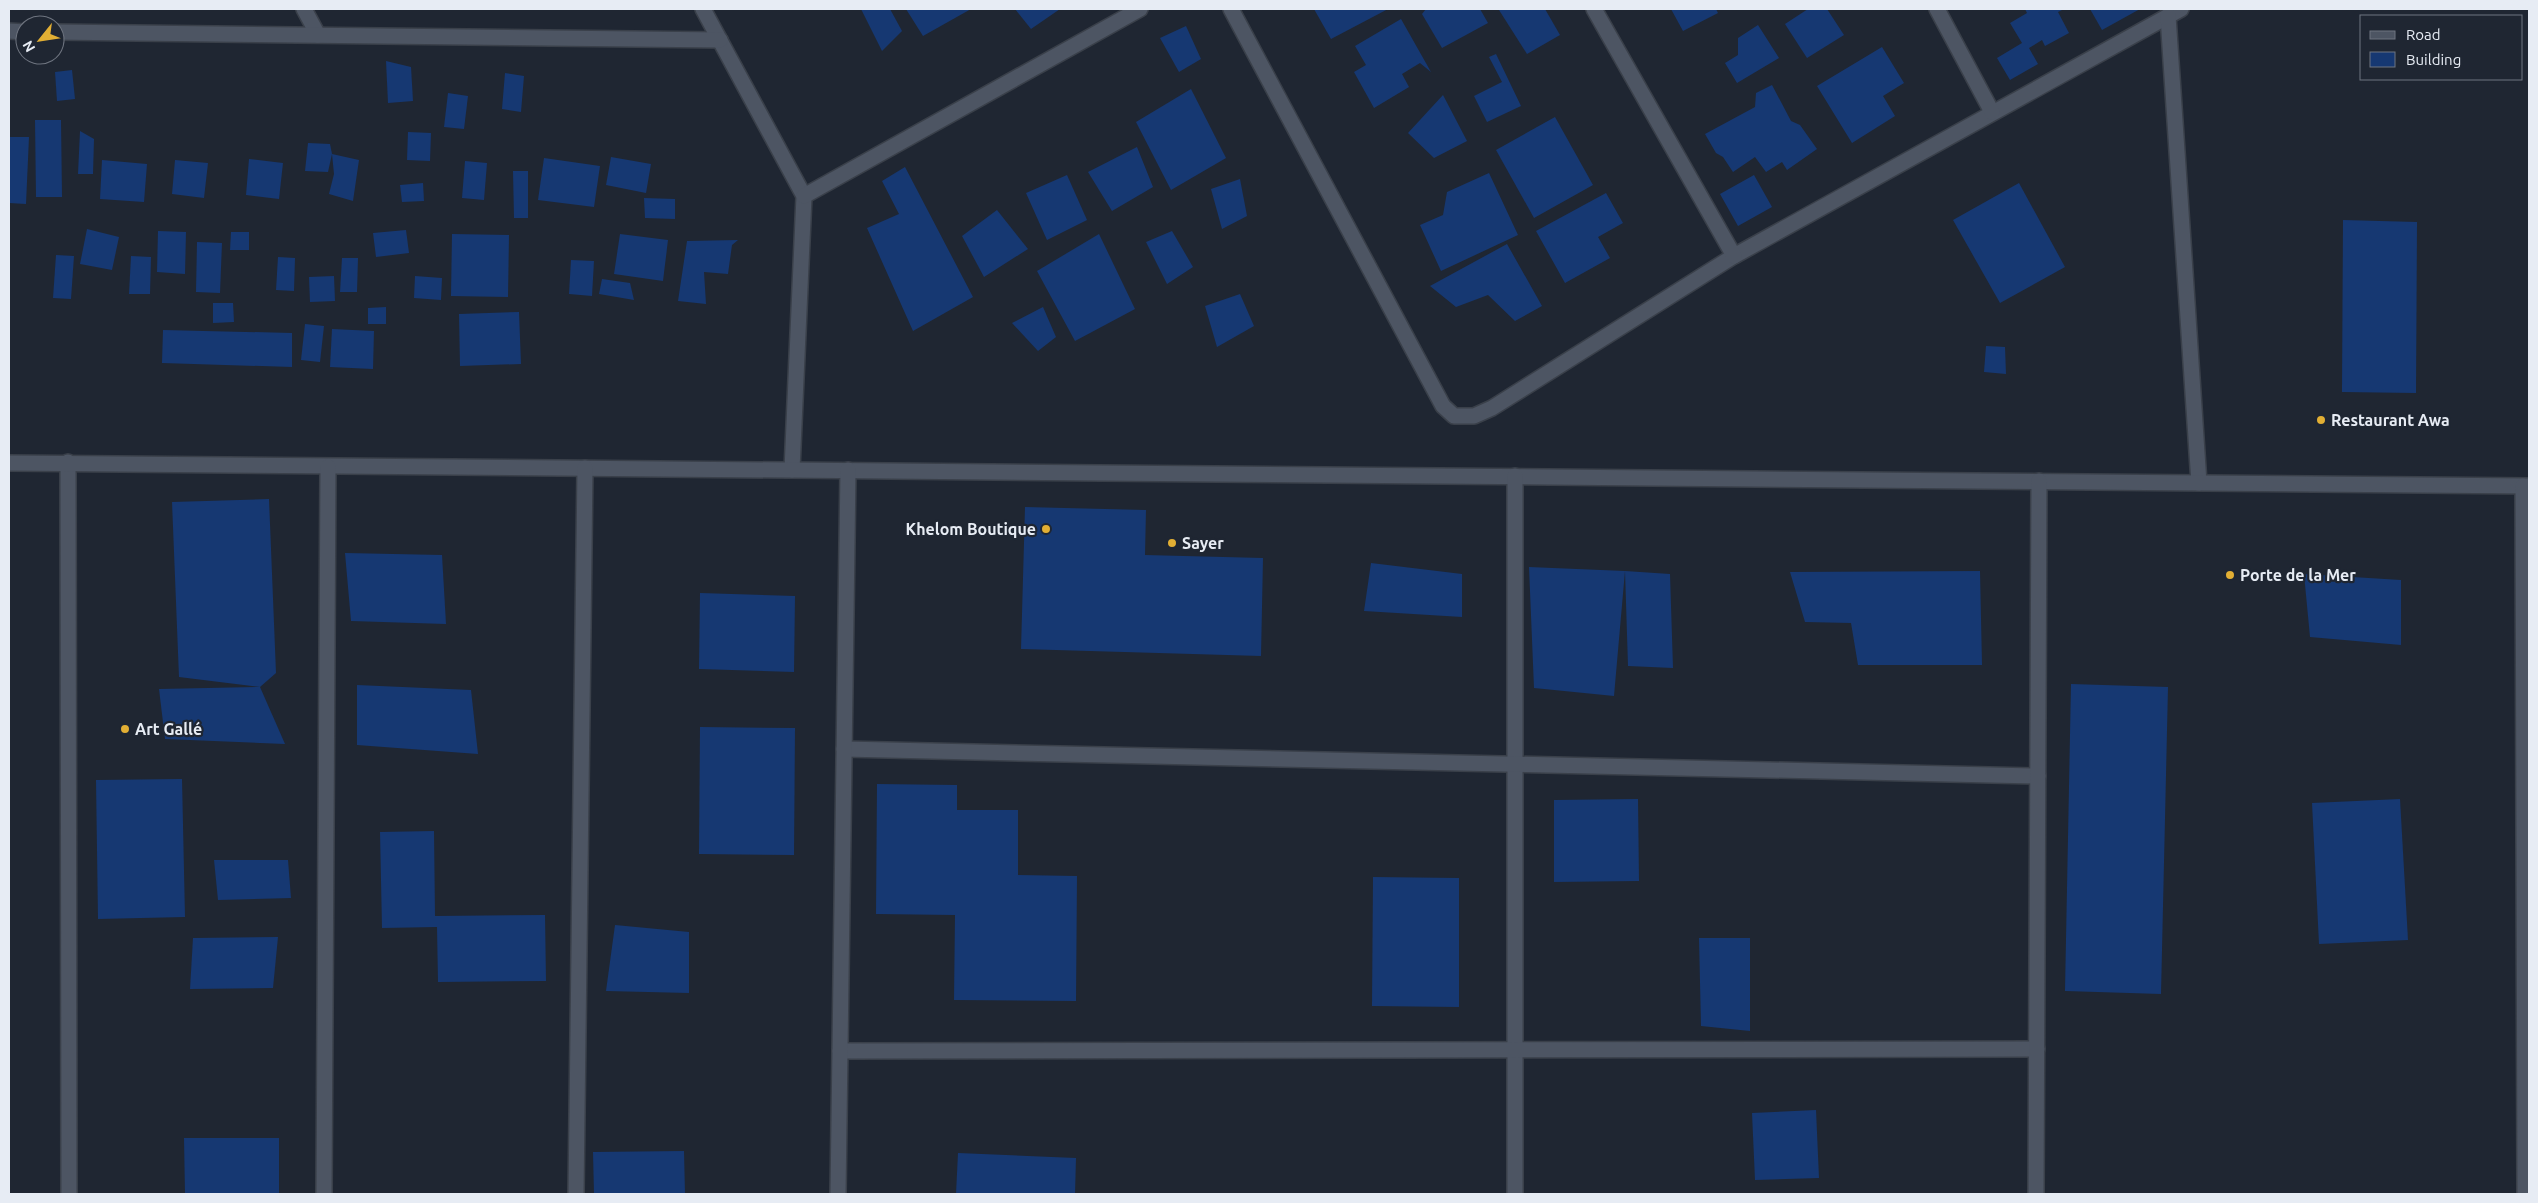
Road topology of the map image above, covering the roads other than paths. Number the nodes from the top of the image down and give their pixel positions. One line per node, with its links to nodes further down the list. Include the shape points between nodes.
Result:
1 (304, 9): 9 (street)
2 (704, 9): 10 (street)
3 (1140, 9): 12 (street)
4 (1231, 9): 13 (street, via 1443,406 1454,416 1474,416 1492,408)
5 (1594, 9): 13 (street)
6 (1937, 9): 11 (street)
7 (2175, 12): 11 (street); 22 (street)
8 (65, 32): 9 (street)
9 (318, 35): 10 (street)
10 (720, 40): 12 (street)
11 (1992, 112): 13 (street)
12 (804, 196): 18 (street)
13 (1734, 256)
14 (68, 462): 15 (street); 16 (street); 30 (street)
15 (9, 463)
16 (328, 467): 17 (street); 31 (street)
17 (585, 468): 18 (street); 32 (street)
18 (792, 470): 19 (street)
19 (848, 470): 20 (street); 24 (street)
20 (1515, 476): 21 (street); 25 (street)
21 (2039, 482): 22 (street); 26 (street)
22 (2199, 483): 23 (street)
23 (2526, 486): 36 (street)
24 (844, 749): 25 (street); 28 (street)
25 (1515, 765): 26 (street); 29 (street)
26 (2038, 776): 27 (street)
27 (2037, 1049): 29 (street); 35 (street)
28 (840, 1050): 29 (street); 33 (street)
29 (1515, 1050): 34 (street)
30 (69, 1194)
31 (324, 1194)
32 (576, 1194)
33 (838, 1194)
34 (1515, 1194)
35 (2036, 1194)
36 (2525, 1194)

